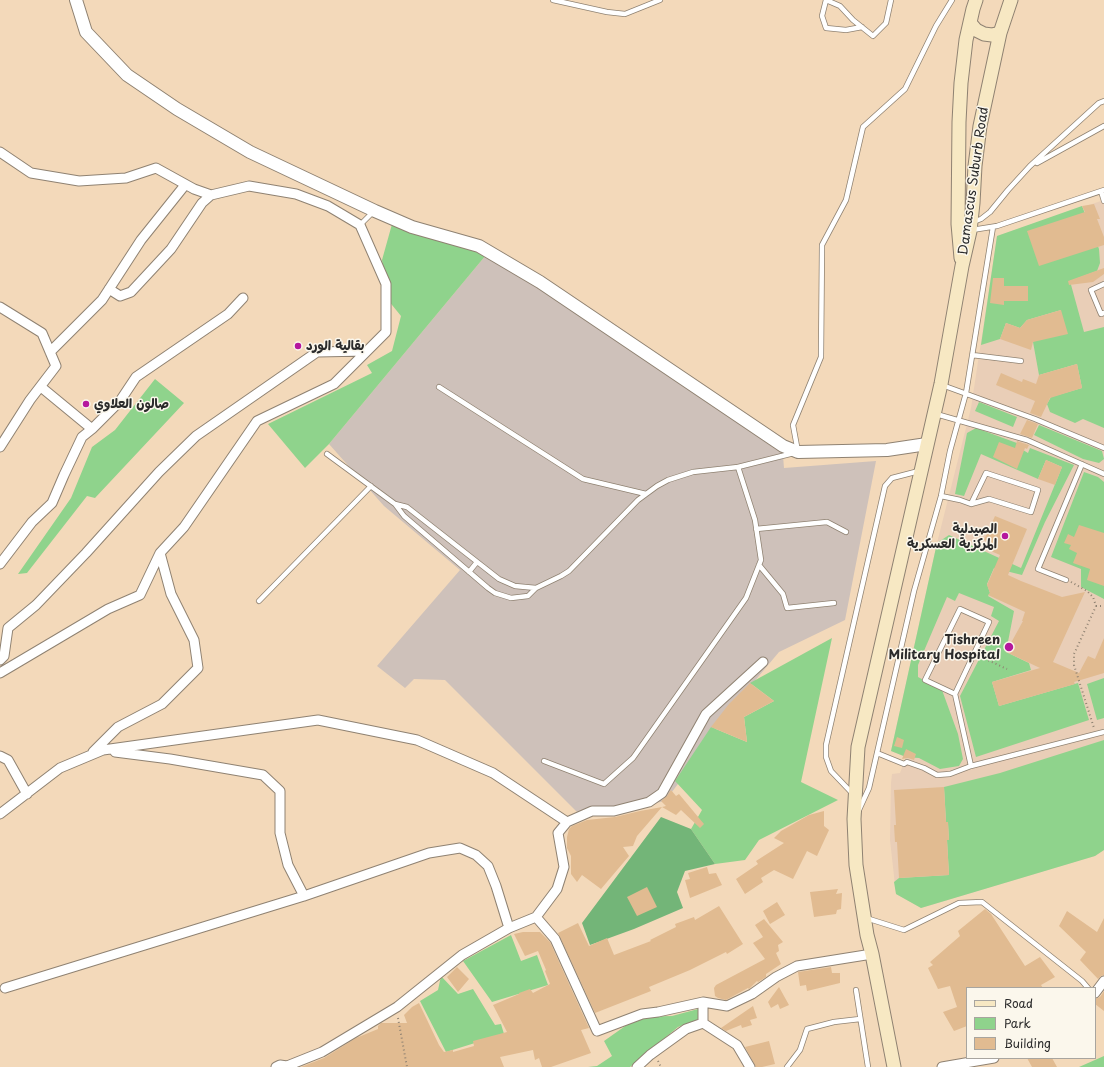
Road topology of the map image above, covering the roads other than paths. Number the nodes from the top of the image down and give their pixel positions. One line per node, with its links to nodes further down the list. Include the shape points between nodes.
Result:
1 (76, 0): 20 (street, via 86,32 127,75 177,109 250,152)
2 (552, 0): 3 (lane, via 625,14)
3 (660, 0)
4 (826, 0): 10 (lane, via 840,6); 10 (lane, via 822,16 826,28 846,30)
5 (891, 0): 10 (lane, via 886,24 873,36)
6 (952, 0): 44 (lane, via 936,26 905,89 863,127 846,200 822,245 821,357 793,425)
7 (976, 0): 9 (main road, Damascus Suburb Road)
8 (1007, 2): 11 (main road, Damascus Suburb Road)
9 (970, 23): 11 (main road, via 984,34); 24 (main road, Damascus Suburb Road, via 961,82 959,122 958,224)
10 (862, 27)
11 (1000, 33): 22 (main road, Damascus Suburb Road, via 980,126 974,166)
12 (1104, 101): 15 (lane)
13 (1104, 126): 15 (lane)
14 (0, 152): 16 (street, via 31,173 79,181 126,178 156,168)
15 (1030, 166): 22 (lane, via 990,212)
16 (185, 185): 18 (street); 26 (street, via 141,240)
17 (1102, 191): 19 (lane); 23 (lane)
18 (211, 194): 21 (street, via 249,186 296,194 328,206); 26 (street, via 202,203 171,250 131,292 120,296)
19 (1104, 201)
20 (374, 211): 21 (lane); 44 (street, via 412,227 479,246 540,282 783,446)
21 (360, 225): 30 (street, via 386,284 386,332)
22 (971, 226): 23 (lane); 24 (main road, Damascus Suburb Road)
23 (993, 227): 32 (lane)
24 (962, 266): 34 (main road)
25 (1104, 284): 29 (lane, via 1091,290 1100,314)
26 (109, 289): 31 (street, via 102,300)
27 (243, 298): 40 (street, via 228,314 136,377 120,401)
28 (0, 307): 31 (street, via 42,333)
29 (1104, 313)
30 (367, 351): 57 (street, via 334,384 257,421 184,527); 66 (street, via 317,352 196,436 159,472 36,605 8,628 4,656)
31 (50, 352): 36 (street, via 56,366)
32 (972, 355): 33 (lane); 37 (lane)
33 (1021, 361)
34 (941, 384): 37 (lane); 38 (main road)
35 (439, 386): 51 (lane, via 583,479)
36 (41, 387): 40 (street); 42 (street)
37 (966, 393): 39 (lane); 43 (lane)
38 (934, 413): 39 (lane); 41 (main road)
39 (959, 420): 46 (lane, via 1027,440); 52 (lane)
40 (92, 429): 59 (street, via 82,437 52,503 32,522)
41 (927, 444): 44 (street, via 887,450); 48 (main road)
42 (0, 447)
43 (1104, 448)
44 (798, 452): 47 (lane)
45 (327, 454): 50 (lane)
46 (1082, 464): 49 (lane); 62 (lane, via 1038,570)
47 (738, 467): 51 (lane, via 693,472 657,486); 55 (lane)
48 (921, 471): 78 (main road, via 858,747); 78 (lane, via 892,478 885,486 826,745 826,757 831,771)
49 (1104, 474)
50 (371, 486): 53 (lane); 64 (lane)
51 (646, 494): 63 (lane, via 577,564 561,576)
52 (941, 496): 54 (lane); 72 (lane, via 914,591)
53 (395, 504): 58 (lane, via 407,507); 61 (lane, via 404,516)
54 (971, 504): 54 (lane, via 989,499 1032,512 1038,490 986,473)
55 (756, 529): 56 (lane, via 827,522); 60 (lane, via 761,560)
56 (846, 532)
57 (160, 553): 68 (street, via 140,595 108,609); 74 (street, via 170,594 194,640 198,668 162,704 118,727)
58 (477, 562): 61 (lane); 63 (lane, via 504,582)
59 (0, 564)
60 (759, 565): 65 (lane, via 783,594 786,608); 75 (lane, via 746,598 633,758 604,784)
61 (469, 572): 63 (lane, via 488,588 511,598 528,596)
62 (1066, 580)
63 (536, 588)
64 (259, 601)
65 (834, 603)
66 (0, 660)
67 (763, 662): 81 (street, via 706,714 662,794 649,802 614,811 592,811)
68 (0, 673)
69 (955, 694): 69 (lane, via 989,622 960,609 925,680); 76 (lane)
70 (1104, 732): 76 (lane)
71 (103, 750): 74 (street); 81 (street, via 318,720 417,740 493,773); 82 (street, via 263,775 280,791 280,833 288,865)
72 (877, 753): 76 (lane, via 904,764 907,762 924,768 937,775 950,774); 80 (lane, via 866,797)
73 (0, 756): 77 (street, via 8,760)
74 (89, 756): 77 (street, via 60,768)
75 (544, 761)
76 (971, 766)
77 (27, 794): 79 (street)
78 (854, 796): 80 (main road)
79 (0, 814)
80 (854, 819): 84 (main road, via 856,865)
81 (567, 822): 83 (street, via 558,833 564,867 557,889)
82 (304, 896): 85 (street, via 429,853 460,848 476,855 488,866); 89 (street)
83 (536, 917): 85 (street); 92 (street, via 555,939 597,1031 642,1014)
84 (864, 917): 86 (main road); 88 (lane, via 904,930 958,903 982,902)
85 (508, 928): 96 (street, via 462,955 396,1006 322,1052 287,1066)
86 (872, 954): 92 (street, via 797,966 727,1006); 101 (main road)
87 (1104, 981): 91 (street)
88 (1087, 987)
89 (5, 988)
90 (856, 990): 93 (lane)
91 (1096, 992)
92 (703, 1002): 94 (street)
93 (860, 1019): 99 (lane, via 807,1029 800,1050); 100 (lane)
94 (702, 1023): 97 (street, via 686,1029); 98 (street, via 737,1045)
95 (988, 1059): 102 (street)
96 (276, 1067)
97 (637, 1067)
98 (750, 1067)
99 (787, 1067)
100 (868, 1067)
101 (894, 1067)
102 (942, 1067)

